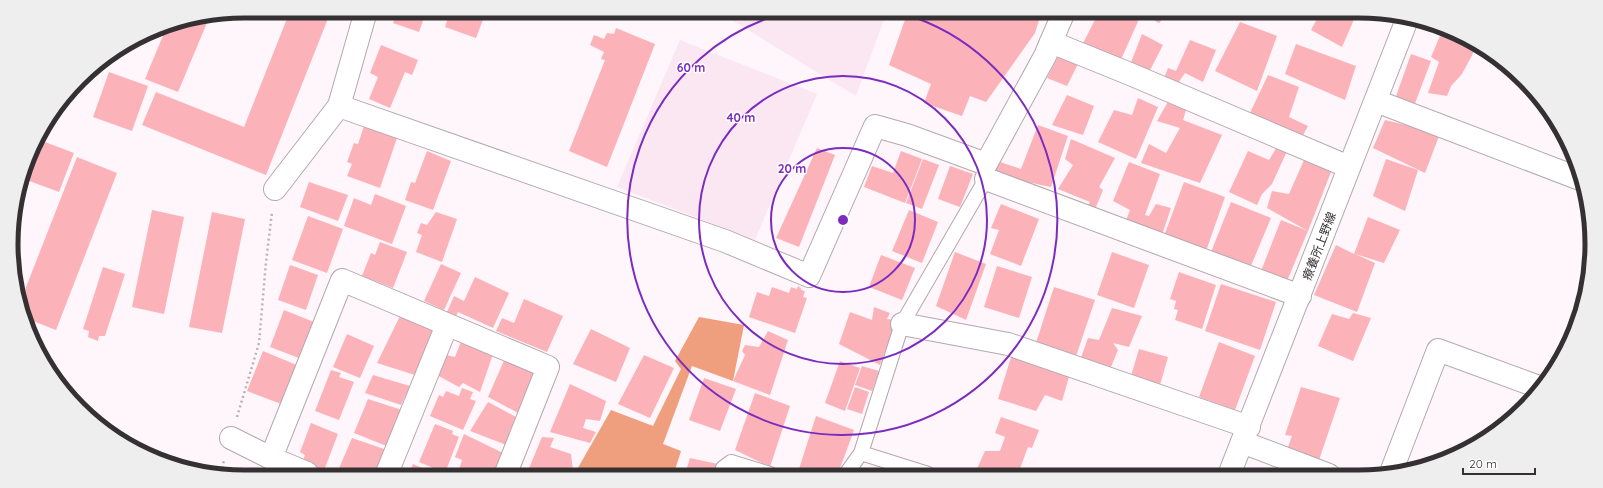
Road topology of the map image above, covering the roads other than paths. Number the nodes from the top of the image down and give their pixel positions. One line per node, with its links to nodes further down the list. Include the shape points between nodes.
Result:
1 (364, 18): 6 (street)
2 (1061, 18): 4 (street)
3 (1406, 23): 5 (street, 療養所上野線)
4 (1051, 42): 7 (street); 8 (street)
5 (1376, 101): 7 (street, 療養所上野線); 9 (street)
6 (339, 106): 8 (street, via 725,241 809,276 875,126 907,135); 10 (street)
7 (1349, 167): 11 (street, 療養所上野線)
8 (986, 172): 11 (street); 12 (lane)
9 (1575, 177)
10 (275, 189)
11 (1300, 296): 15 (street, 療養所上野線)
12 (902, 324): 15 (street, via 1008,344); 17 (lane)
13 (447, 325): 18 (street, via 342,280); 22 (street); 23 (street, via 548,367)
14 (1534, 386): 19 (street, via 1438,350)
15 (1246, 434): 27 (street, 療養所上野線); 28 (street)
16 (231, 438): 18 (street)
17 (861, 453): 25 (lane); 26 (lane)
18 (271, 458): 21 (street)
19 (1393, 467)
20 (723, 468): 24 (lane, via 731,462)
21 (300, 470)
22 (388, 470)
23 (507, 470)
24 (757, 470)
25 (849, 470)
26 (915, 470)
27 (1231, 470)
28 (1320, 470)

